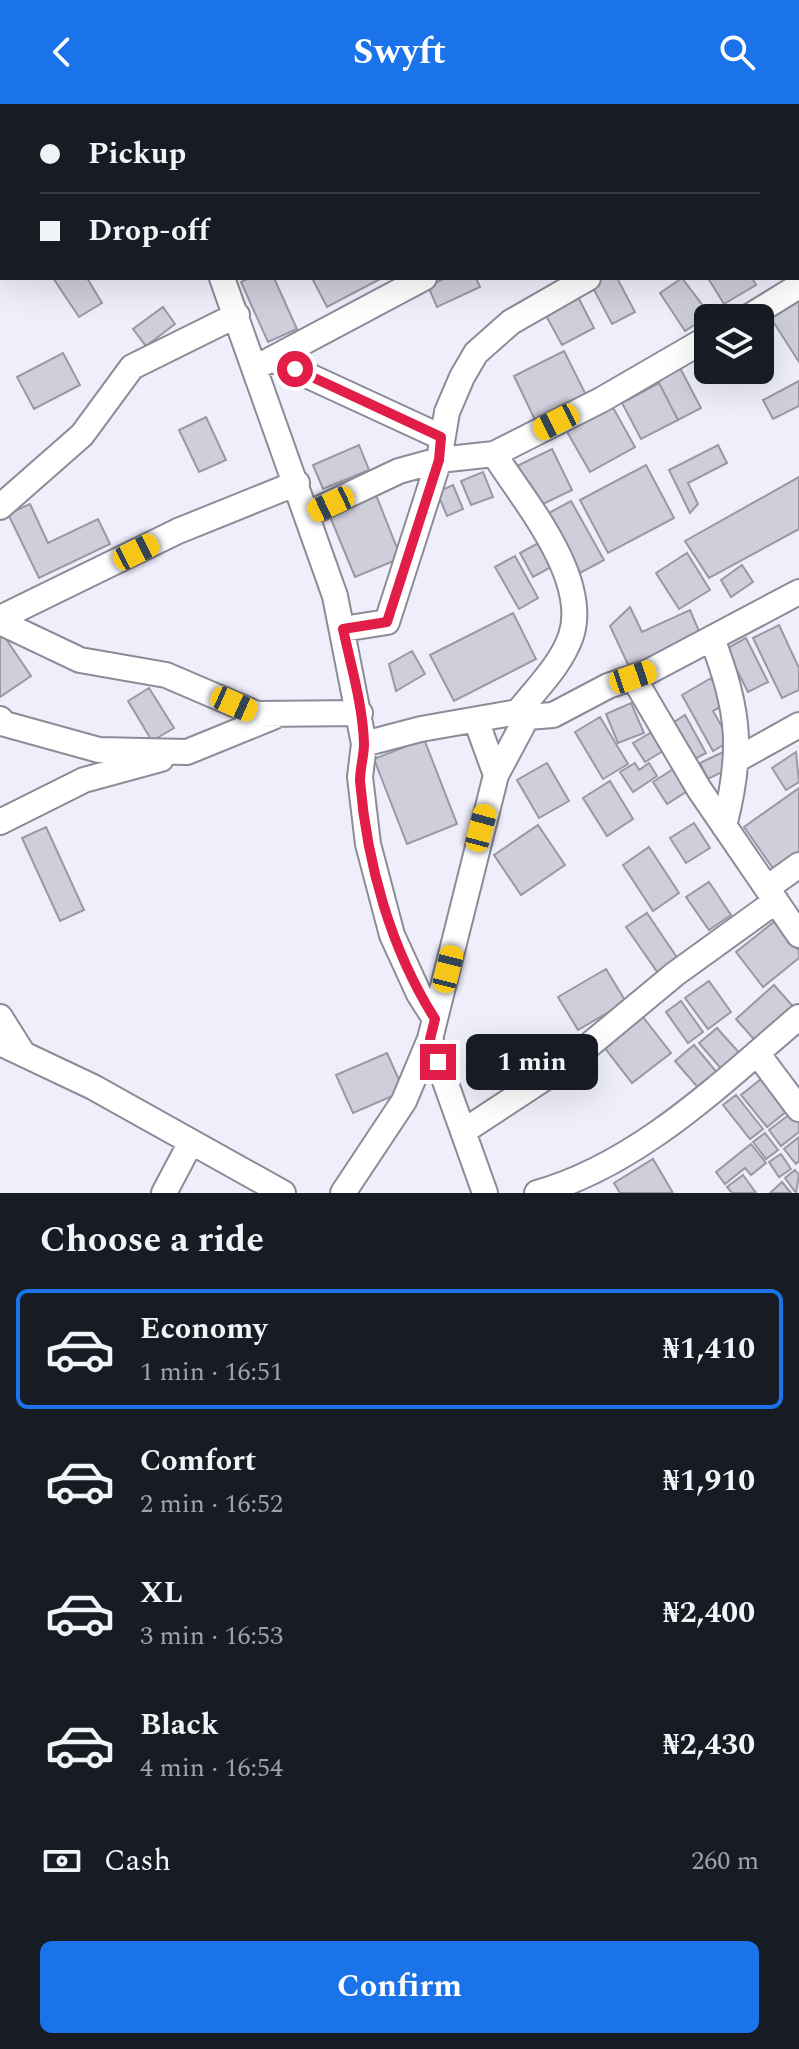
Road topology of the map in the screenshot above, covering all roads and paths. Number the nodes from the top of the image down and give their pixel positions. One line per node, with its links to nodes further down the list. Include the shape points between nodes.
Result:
1 (223, 280): 6 (street)
2 (420, 280): 8 (street)
3 (584, 280): 9 (street, via 511,322 476,353 462,377)
4 (799, 286): 5 (street)
5 (770, 304)
6 (237, 315): 8 (street); 12 (street, via 132,367 82,435)
7 (694, 346): 10 (street)
8 (264, 363): 9 (street); 11 (street)
9 (440, 448): 10 (street); 13 (street); 16 (street, via 387,622)
10 (494, 454): 21 (street, via 558,554 573,595 571,637)
11 (297, 483): 13 (street); 15 (street, via 178,531)
12 (0, 507)
13 (308, 514): 16 (street)
14 (799, 592): 17 (street)
15 (0, 620): 20 (street, via 80,660 166,675 257,714)
16 (343, 629): 19 (street)
17 (712, 639): 18 (street); 27 (street, via 731,697)
18 (633, 677): 21 (street, via 553,715); 30 (street)
19 (360, 713): 20 (street); 25 (street)
20 (279, 714): 26 (street)
21 (522, 715): 23 (street); 28 (street)
22 (0, 719): 26 (street, via 99,750)
23 (476, 720): 25 (street); 28 (street)
24 (799, 725): 27 (street)
25 (364, 744): 36 (street, via 360,777 368,844 392,935)
26 (187, 752): 29 (street, via 84,780)
27 (738, 759): 30 (street)
28 (496, 775): 36 (street)
29 (0, 822)
30 (724, 826): 32 (street)
31 (799, 865): 32 (street)
32 (772, 894): 33 (street); 40 (street, via 569,1062)
33 (799, 935)
34 (0, 1017): 37 (street)
35 (799, 1017): 38 (street)
36 (432, 1029): 40 (street); 47 (street, via 404,1101)
37 (11, 1047): 41 (street)
38 (757, 1053): 39 (street); 43 (street)
39 (799, 1109)
40 (464, 1131): 48 (street)
41 (191, 1142): 42 (street); 44 (street)
42 (231, 1167): 45 (street); 46 (street)
43 (594, 1184): 49 (street)
44 (164, 1193)
45 (239, 1193)
46 (283, 1193)
47 (343, 1193)
48 (485, 1193)
49 (537, 1193)

